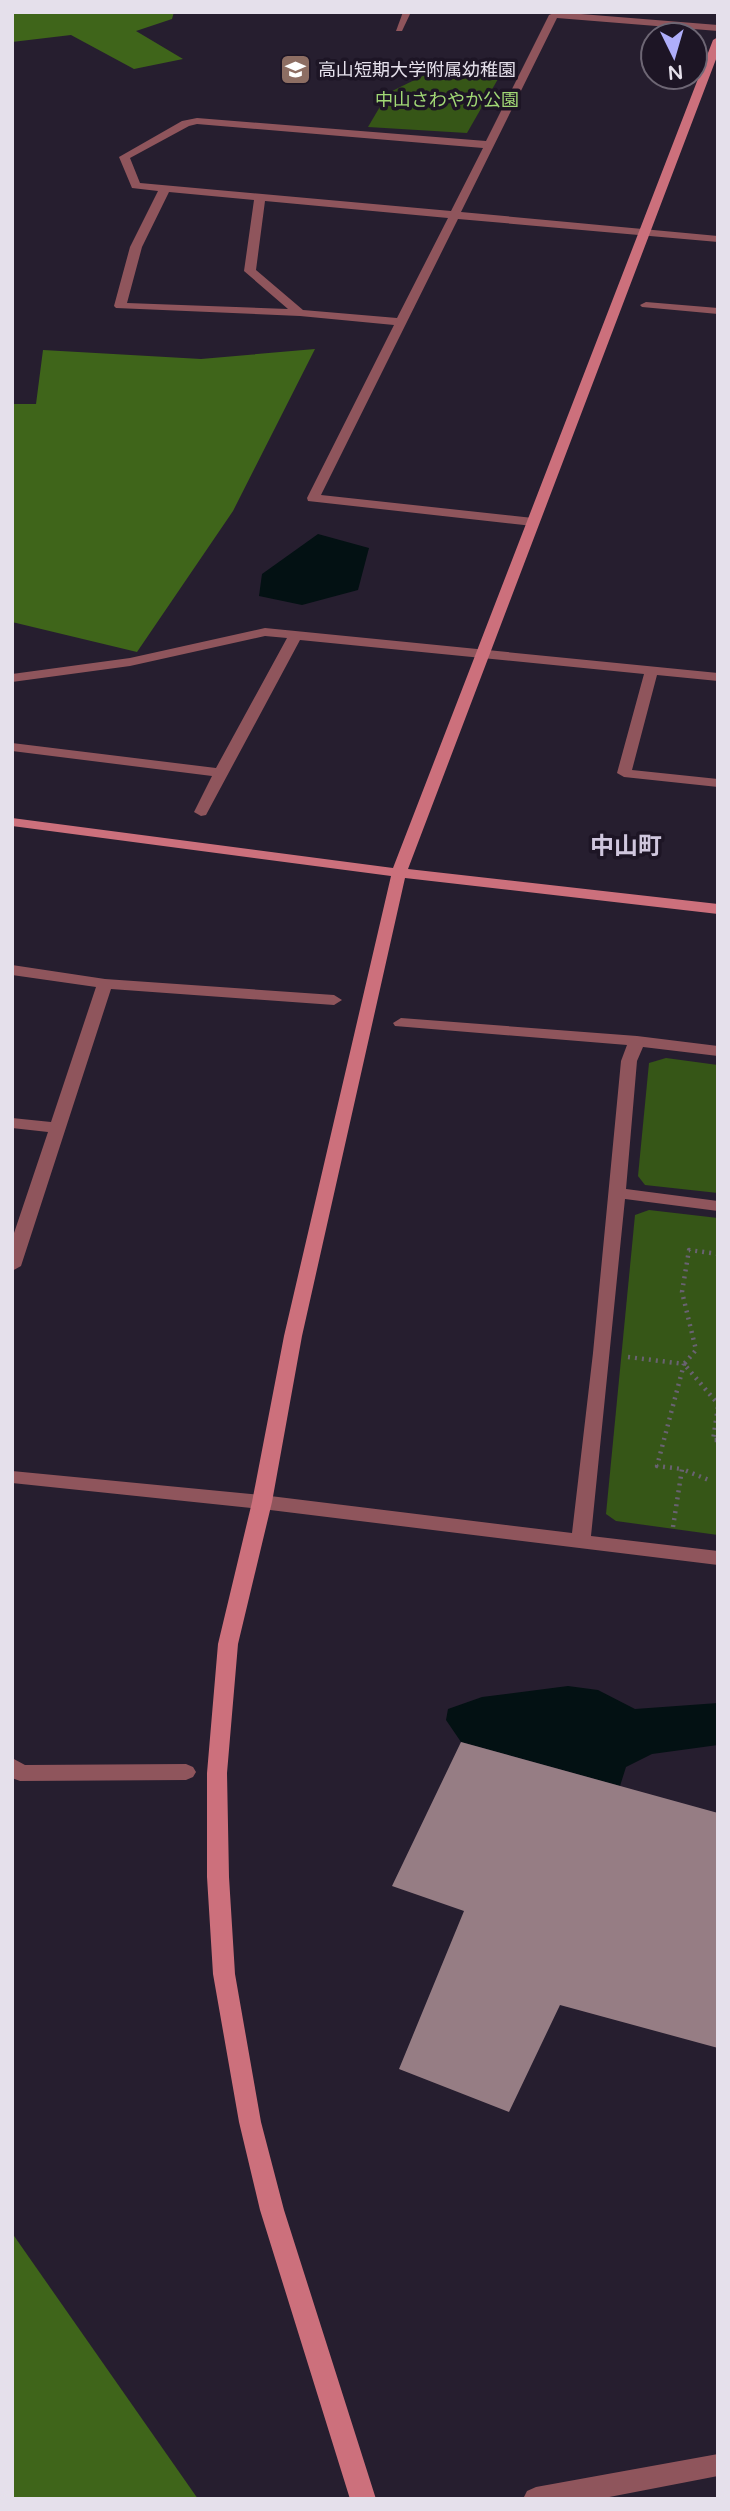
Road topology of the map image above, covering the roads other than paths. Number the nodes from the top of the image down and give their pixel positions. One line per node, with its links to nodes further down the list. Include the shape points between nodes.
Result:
1 (407, 12): 3 (lane)
2 (718, 28): 5 (street, via 554,15)
3 (399, 29)
4 (718, 40): 9 (street)
5 (490, 145): 6 (street, via 197,121 124,157 136,186); 8 (street)
6 (165, 189): 7 (street); 13 (street, via 136,247 120,306)
7 (260, 199): 8 (street); 13 (street, via 250,271)
8 (456, 217): 9 (street); 14 (street)
9 (646, 233): 10 (street); 15 (street)
10 (718, 240)
11 (646, 305): 12 (street)
12 (718, 312)
13 (300, 313): 14 (street)
14 (401, 322): 15 (street, via 313,498)
15 (533, 522): 17 (street)
16 (296, 635): 17 (street); 20 (street, via 265,632 130,662); 22 (street)
17 (484, 654): 18 (street); 26 (street)
18 (652, 671): 19 (street); 23 (street, via 624,773)
19 (718, 677)
20 (12, 678)
21 (12, 747): 22 (street)
22 (221, 774): 24 (street)
23 (718, 783)
24 (201, 812)
25 (12, 822): 26 (street)
26 (399, 873): 27 (street); 40 (street, via 293,1336)
27 (718, 909)
28 (12, 971): 29 (street)
29 (105, 984): 30 (street); 35 (street)
30 (334, 1000)
31 (401, 1023): 32 (street)
32 (638, 1041): 33 (street); 36 (street, via 629,1061)
33 (718, 1051)
34 (12, 1123): 35 (street)
35 (56, 1128): 38 (street)
36 (617, 1193): 37 (street); 41 (street)
37 (718, 1206)
38 (12, 1266)
39 (12, 1476): 40 (street)
40 (262, 1502): 41 (street); 46 (street, via 228,1644 222,1700 217,1773 224,1974 250,2122 272,2210)
41 (581, 1539): 42 (street)
42 (718, 1558)
43 (12, 1766): 44 (street, via 20,1773)
44 (186, 1772)
45 (718, 2465): 47 (street)
46 (363, 2499)
47 (536, 2499)

